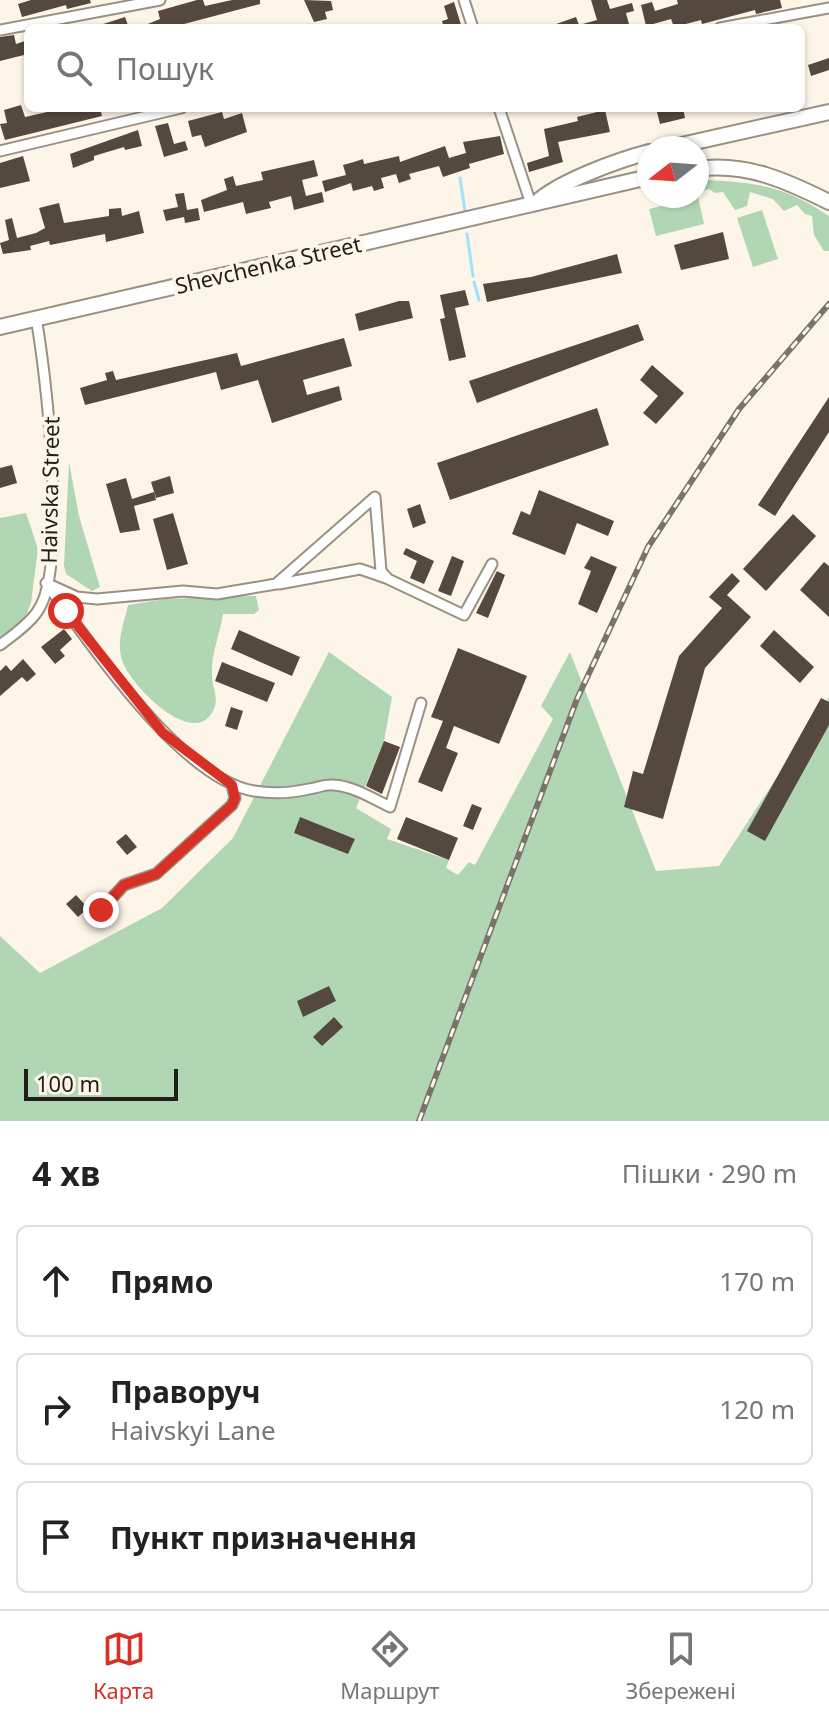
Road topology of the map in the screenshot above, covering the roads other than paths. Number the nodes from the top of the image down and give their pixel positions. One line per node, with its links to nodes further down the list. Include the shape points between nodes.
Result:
1 (160, 0): 4 (street)
2 (464, 0): 5 (street)
3 (829, 8): 6 (street)
4 (32, 24)
5 (472, 24)
6 (742, 24)
7 (24, 26): 8 (street)
8 (0, 30)
9 (164, 112): 13 (street)
10 (500, 112): 18 (street)
11 (829, 112): 12 (main road)
12 (709, 139)
13 (0, 151)
14 (637, 155): 18 (main road, Shevchenka Street)
15 (709, 168): 17 (main road, via 732,167 780,177)
16 (637, 180): 18 (main road, Shevchenka Street)
17 (829, 202)
18 (533, 203): 19 (main road, Shevchenka Street)
19 (36, 318): 20 (main road, Shevchenka Street); 23 (street, Haivska Street, via 52,421)
20 (0, 327)
21 (492, 564): 22 (street, via 464,615)
22 (388, 579): 24 (street, via 360,569); 24 (street, via 381,571 375,497)
23 (46, 583): 24 (street, via 77,597 97,599 183,591 217,594); 25 (street, Haivska Street, via 37,612); 27 (street, via 163,733)
24 (276, 584)
25 (0, 645)
26 (421, 703): 27 (street, via 390,807 337,785 269,793)
27 (232, 785): 28 (street, via 232,805 156,874 124,885)
28 (101, 910)

